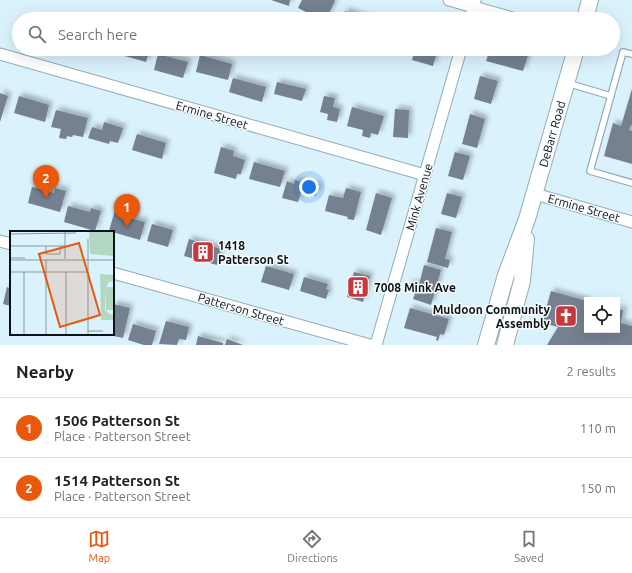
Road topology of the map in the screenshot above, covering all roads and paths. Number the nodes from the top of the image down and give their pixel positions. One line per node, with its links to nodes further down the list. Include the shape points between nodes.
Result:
1 (449, 0): 3 (street)
2 (590, 0): 5 (main road)
3 (475, 3): 4 (street)
4 (498, 12)
5 (587, 12)
6 (0, 54): 12 (street, Ermine Street)
7 (632, 54): 11 (lane, via 623,52)
8 (459, 56): 12 (street, Mink Avenue)
9 (574, 56): 10 (main road, DeBarr Road)
10 (566, 83): 11 (lane); 14 (main road, DeBarr Road)
11 (611, 96): 13 (lane, via 590,171)
12 (425, 175): 21 (street, Mink Avenue)
13 (632, 183)
14 (535, 194): 15 (main road, DeBarr Road); 16 (street, Ermine Street)
15 (527, 219): 22 (main road, DeBarr Road, via 506,275); 23 (main road, DeBarr Road, via 522,281)
16 (632, 222)
17 (0, 241): 18 (street)
18 (10, 244)
19 (114, 273): 20 (street, Patterson Street)
20 (370, 345)
21 (376, 345)
22 (486, 345)
23 (505, 345)

